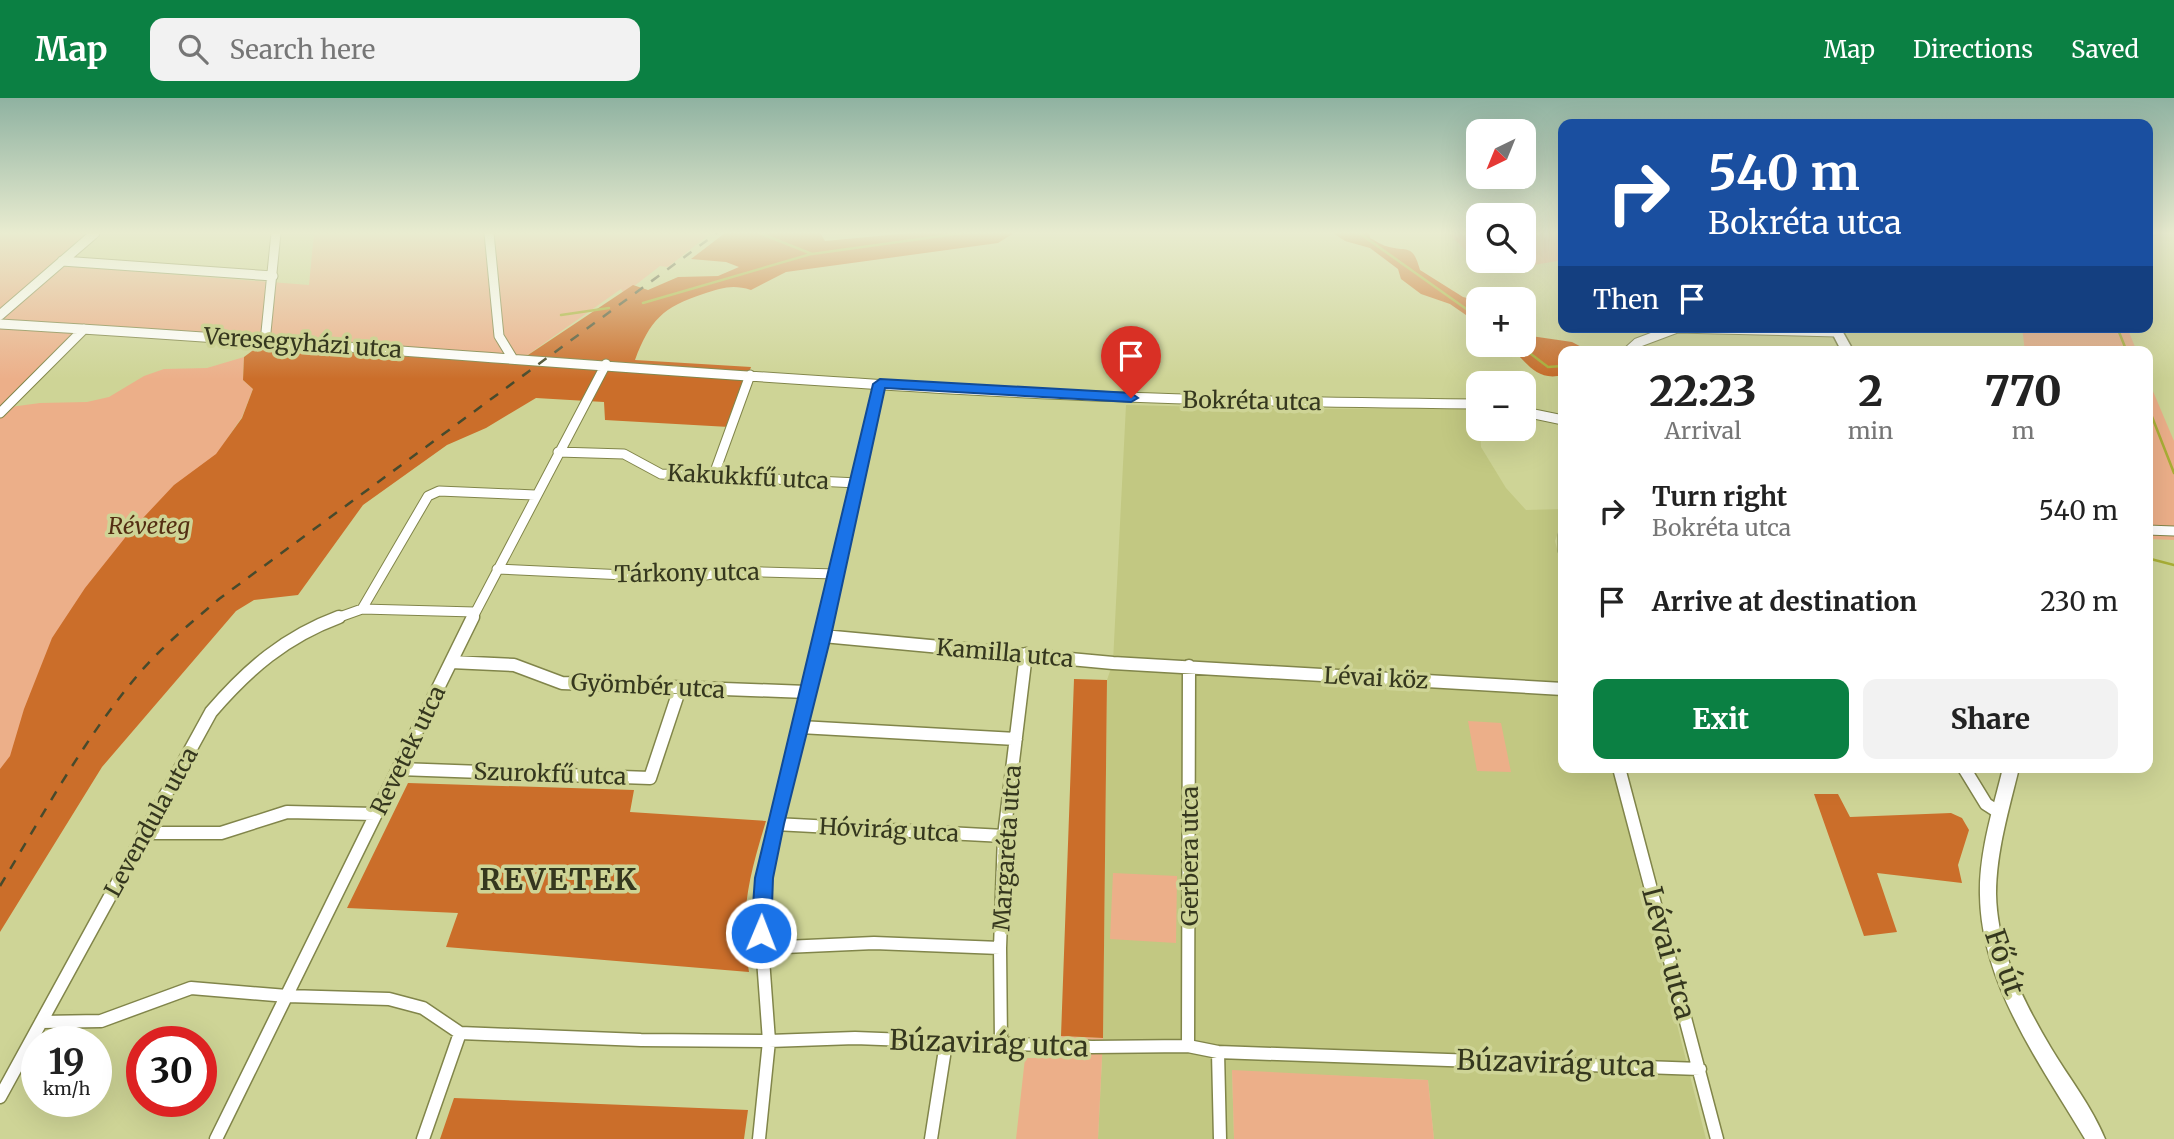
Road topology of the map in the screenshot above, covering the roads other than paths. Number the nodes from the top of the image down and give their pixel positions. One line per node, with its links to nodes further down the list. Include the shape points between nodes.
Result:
1 (38, 282): 4 (street)
2 (272, 282): 8 (street)
3 (494, 282): 10 (street, via 499,336)
4 (0, 315)
5 (0, 324): 6 (street, Veresegyházi utca)
6 (84, 328): 8 (street, Veresegyházi utca); 15 (street)
7 (1663, 333): 9 (street)
8 (265, 342): 10 (street, Veresegyházi utca)
9 (1634, 346)
10 (513, 359): 11 (street, Veresegyházi utca)
11 (606, 365): 12 (street, Bokréta utca); 18 (street, Revetek utca)
12 (750, 375): 13 (street, Bokréta utca); 19 (street)
13 (880, 384): 14 (street, Bokréta utca, via 1144,398); 20 (street)
14 (1466, 404)
15 (0, 413)
16 (1536, 414): 17 (street)
17 (1558, 419)
18 (558, 452): 19 (street, Kakukkfű utca, via 624,454 661,474); 21 (street, Revetek utca)
19 (713, 477): 20 (street, Kakukkfű utca)
20 (858, 483): 25 (street)
21 (535, 495): 24 (street, Revetek utca); 26 (street, via 439,491 428,496)
22 (2153, 530): 23 (street)
23 (2174, 531)
24 (497, 569): 25 (street, Tárkony utca, via 689,578 729,571); 27 (street, Revetek utca)
25 (836, 574): 28 (street)
26 (362, 609): 27 (street, Levendula utca); 44 (street, Levendula utca, via 303,629 267,652 237,680 211,712)
27 (475, 612): 30 (street, Revetek utca)
28 (822, 636): 29 (street, Kamilla utca); 34 (street)
29 (1026, 654): 31 (street, Kamilla utca); 36 (street, Margaréta utca)
30 (451, 662): 32 (street, Gyömbér utca, via 514,665 562,683); 37 (street, Revetek utca)
31 (1188, 666): 33 (street, Lévai köz); 54 (street, Gerbera utca)
32 (680, 688): 34 (street, Gyömbér utca); 37 (street, Szurokfű utca, via 650,778)
33 (1558, 689)
34 (807, 692): 35 (street)
35 (800, 727): 36 (street); 43 (street)
36 (1016, 739): 45 (street, Margaréta utca)
37 (398, 769): 42 (street, Revetek utca)
38 (1620, 773): 56 (street, Lévai utca)
39 (1967, 773): 41 (street, via 1986,804)
40 (2010, 773): 41 (main road, Fő út)
41 (2000, 813): 64 (main road, Fő út, via 1987,895 1994,946 2028,1022)
42 (375, 814): 44 (street, via 287,812 221,833); 48 (street, Revetek utca)
43 (775, 824): 45 (street, Hóvirág utca); 46 (street, via 764,878)
44 (145, 833): 49 (street, Levendula utca)
45 (1004, 836): 47 (street, Margaréta utca)
46 (762, 948): 47 (street, via 874,943); 51 (street)
47 (1000, 948): 52 (street, Margaréta utca)
48 (287, 996): 49 (street, via 191,988 102,1021); 50 (street, via 389,999 423,1008); 58 (street, Revetek utca)
49 (41, 1021): 57 (street, Levendula utca)
50 (460, 1033): 51 (street, Búzavirág utca); 59 (street)
51 (769, 1041): 53 (street, Búzavirág utca, via 855,1038); 60 (street)
52 (1001, 1042): 53 (street, Búzavirág utca); 54 (street, Búzavirág utca)
53 (946, 1043): 61 (street)
54 (1188, 1046): 55 (street, Búzavirág utca)
55 (1218, 1052): 56 (street, Búzavirág utca); 62 (street)
56 (1700, 1069): 63 (street, Lévai utca)
57 (0, 1097)
58 (216, 1139)
59 (423, 1139)
60 (759, 1139)
61 (931, 1139)
62 (1220, 1139)
63 (1717, 1139)
64 (2096, 1139)

